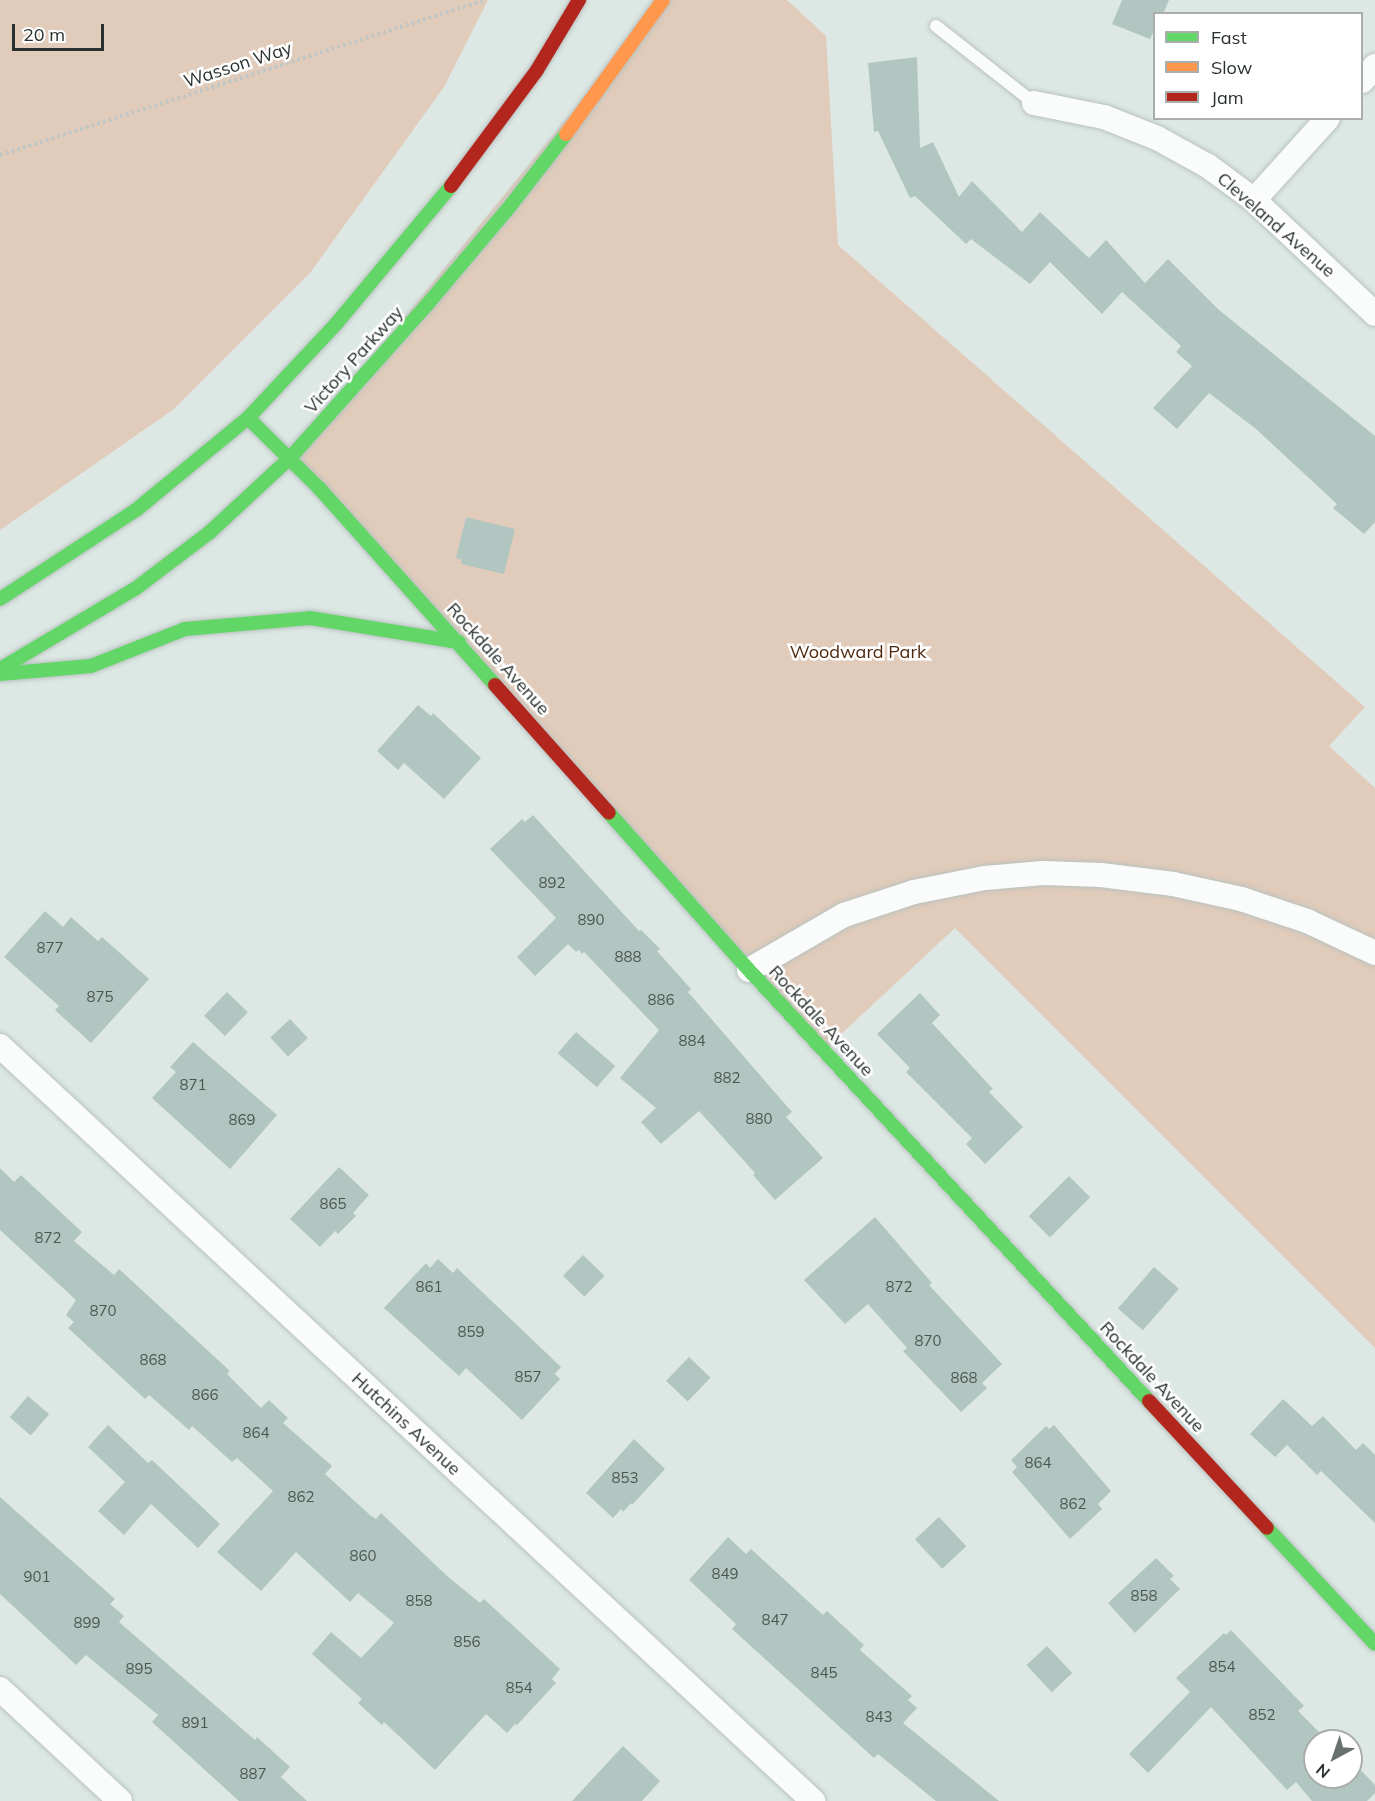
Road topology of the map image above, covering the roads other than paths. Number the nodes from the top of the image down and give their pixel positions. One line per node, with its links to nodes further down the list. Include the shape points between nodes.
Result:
1 (579, 0): 10 (street, via 537,70 450,187 336,324)
2 (663, 0): 11 (street, Victory Parkway, via 603,86 511,205)
3 (936, 26): 6 (lane)
4 (1375, 66): 5 (street)
5 (1363, 80)
6 (1034, 103): 8 (street, Cleveland Avenue, via 1104,117 1157,138 1208,166)
7 (1326, 120): 8 (street)
8 (1254, 200): 9 (street, Cleveland Avenue)
9 (1375, 314)
10 (248, 418): 11 (street, Rockdale Avenue); 12 (street, via 136,510)
11 (290, 458): 13 (street, Rockdale Avenue); 14 (street, Victory Parkway, via 210,532 135,589)
12 (0, 599)
13 (459, 642): 15 (street, via 310,618 185,629 91,666); 17 (street, Rockdale Avenue)
14 (0, 669)
15 (0, 674)
16 (1375, 953): 17 (street, via 1307,921 1241,899 1173,884 1043,873 985,878 914,892 844,915)
17 (749, 970): 19 (street, Rockdale Avenue)
18 (0, 1046): 22 (street, Hutchins Avenue)
19 (1375, 1644)
20 (0, 1689): 21 (street)
21 (120, 1801)
22 (813, 1801)

